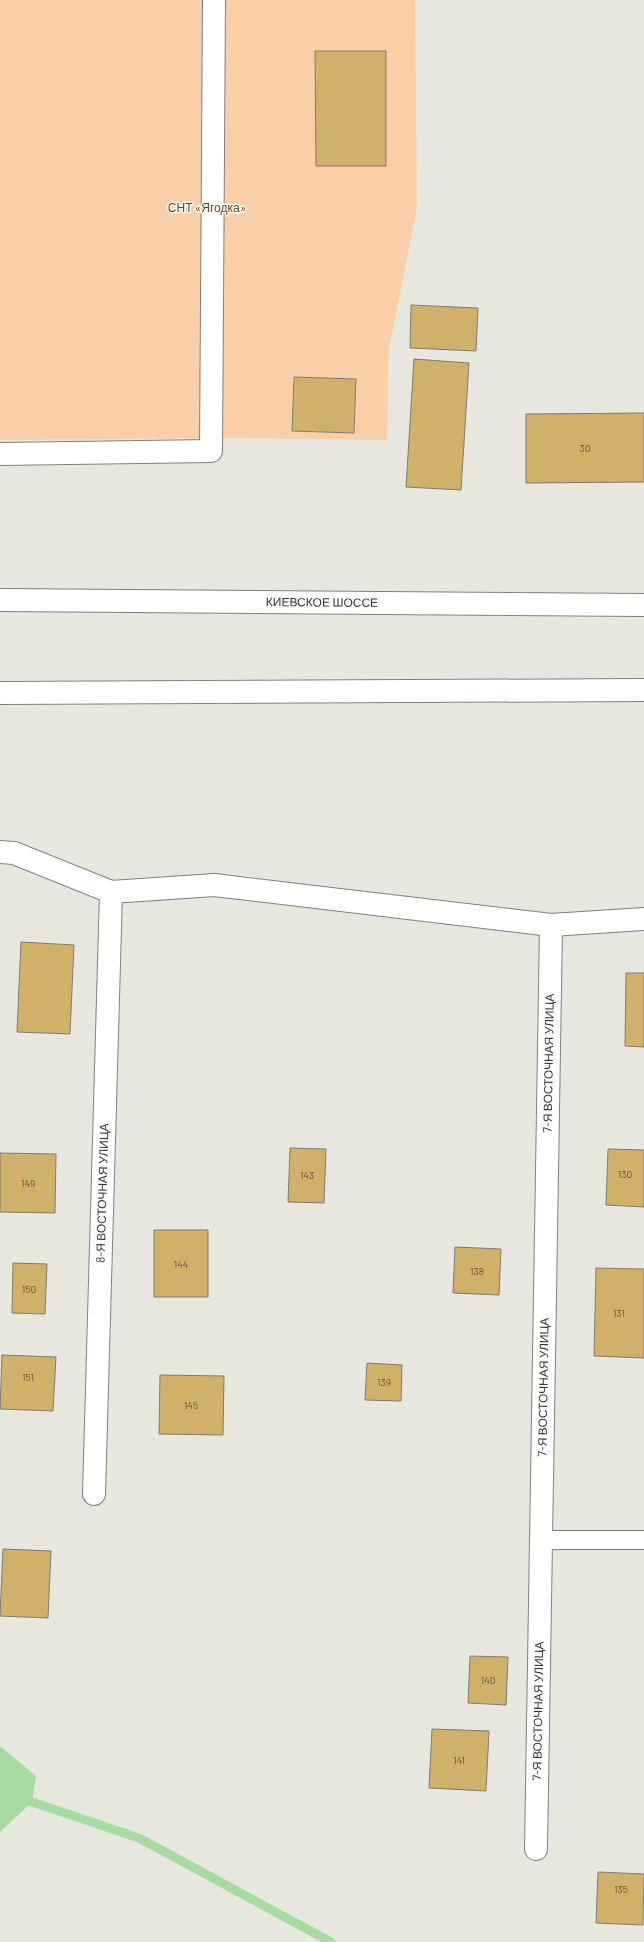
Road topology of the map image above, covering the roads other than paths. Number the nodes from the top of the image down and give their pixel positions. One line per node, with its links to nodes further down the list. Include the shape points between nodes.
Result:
1 (214, 0): 2 (main road, via 210,451)
2 (0, 454)
3 (0, 600): 4 (main road, КИЕВСКОЕ ШОССЕ)
4 (644, 605)
5 (644, 690): 6 (main road)
6 (0, 693)
7 (0, 852): 8 (main road, via 14,853)
8 (111, 892): 10 (main road, via 214,885); 11 (main road, 8-Я ВОСТОЧНАЯ УЛИЦА)
9 (644, 919): 10 (main road)
10 (551, 925): 12 (main road, 7-Я ВОСТОЧНАЯ УЛИЦА)
11 (94, 1494)
12 (541, 1540): 13 (lane); 14 (main road, 7-Я ВОСТОЧНАЯ УЛИЦА)
13 (644, 1540)
14 (536, 1849)

